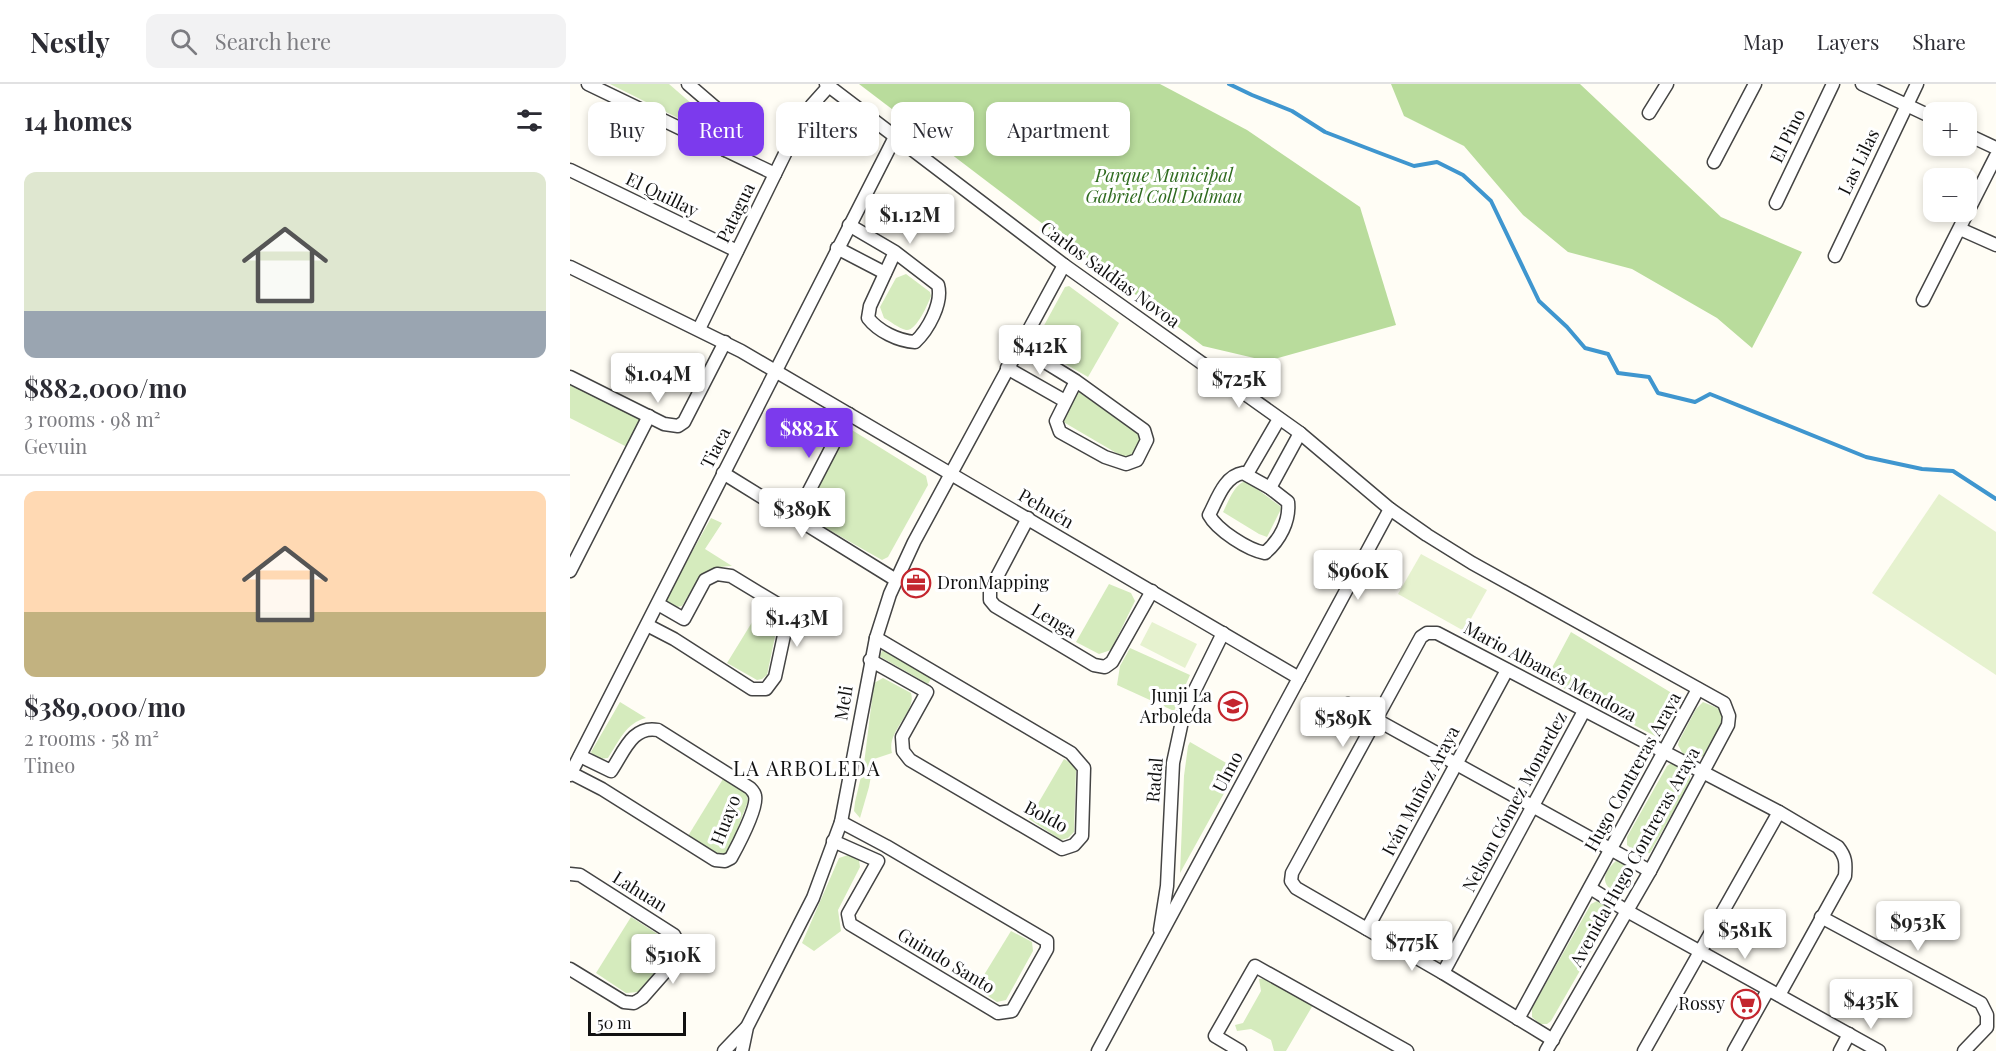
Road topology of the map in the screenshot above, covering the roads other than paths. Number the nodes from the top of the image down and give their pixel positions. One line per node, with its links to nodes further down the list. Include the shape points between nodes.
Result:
1 (588, 84): 13 (street)
2 (687, 84): 9 (street)
3 (1667, 84): 11 (street)
4 (1755, 84): 21 (street)
5 (1833, 84): 24 (street, El Pino)
6 (1862, 84): 10 (street)
7 (1917, 84): 10 (street, Las Lilas)
8 (828, 85): 14 (street, Carlos Saldías Novoa); 23 (street, Patagua, via 806,112)
9 (708, 102)
10 (1907, 105): 12 (street); 31 (street, Las Lilas)
11 (1649, 113)
12 (1923, 113)
13 (678, 127)
14 (891, 134)
15 (1977, 139): 17 (street)
16 (891, 145): 25 (street, Tiaca)
17 (1996, 148)
18 (738, 156): 23 (street)
19 (920, 156): 32 (street, Carlos Saldías Novoa)
20 (1996, 156): 26 (street)
21 (1714, 162)
22 (570, 170): 29 (street, El Quillay)
23 (775, 174): 29 (street, Patagua)
24 (1776, 203)
25 (849, 225): 28 (street, Tiaca); 30 (street)
26 (1960, 228): 27 (street); 35 (street)
27 (1996, 245)
28 (837, 248): 34 (street); 40 (street, Tiaca)
29 (737, 251): 36 (street, Patagua)
30 (895, 252): 34 (street); 34 (street, via 938,285 940,293 922,335 915,342 874,326 868,318)
31 (1834, 256)
32 (1064, 265): 38 (street, Meli); 46 (street, Carlos Saldías Novoa)
33 (570, 267): 36 (street, Pehuén)
34 (885, 273)
35 (1923, 300)
36 (699, 329): 37 (street, Pehuén)
37 (724, 342): 40 (street, Pehuén); 45 (street, via 684,422 671,426)
38 (1020, 346): 39 (street, Meli); 42 (street)
39 (1007, 368): 43 (street); 49 (street, Meli)
40 (775, 370): 44 (street, Pehuén); 48 (street, Tiaca)
41 (570, 376): 45 (street)
42 (1076, 381): 43 (street); 43 (street, via 1144,430 1147,440 1137,460 1126,464 1105,457 1060,432 1056,421)
43 (1065, 401)
44 (849, 414): 49 (street, Pehuén); 53 (street)
45 (649, 416): 56 (street)
46 (1279, 420): 47 (street, Carlos Saldías Novoa); 50 (street)
47 (1300, 433): 51 (street); 52 (street, Carlos Saldías Novoa)
48 (723, 473): 53 (street); 59 (street, Tiaca)
49 (951, 474): 54 (street, Pehuén); 57 (street, Meli)
50 (1247, 474): 51 (street); 51 (street, via 1235,475 1224,486 1209,515 1214,525 1265,553 1275,544 1289,514 1288,502)
51 (1270, 488)
52 (1390, 509): 55 (street, Carlos Saldías Novoa); 68 (street, Ulmo)
53 (795, 518): 57 (street)
54 (1028, 518): 58 (street, Pehuén); 58 (street, Lenga, via 990,590 990,600 1086,661 1106,667 1112,662)
55 (1427, 535): 69 (street, Hugo Contreras Araya)
56 (570, 571)
57 (896, 580): 63 (street, Meli)
58 (1152, 591): 62 (street, Pehuén)
59 (658, 604): 60 (street); 61 (street, Tiaca)
60 (684, 619): 64 (street); 64 (street, via 705,580 717,574 731,576 779,605 786,615 786,626 775,677 766,689 752,689)
61 (647, 625): 64 (street); 75 (street, Tiaca)
62 (1223, 633): 68 (street, Pehuén); 94 (street, Radal, via 1181,724 1173,763 1167,886)
63 (876, 638): 65 (street, Meli); 67 (street, Boldo)
64 (674, 639)
65 (870, 660): 70 (street); 83 (street, Meli)
66 (1507, 670): 72 (street, Mario Albanés Mendoza); 73 (street, Mario Albanés Mendoza, via 1437,633 1427,633 1421,637); 76 (street, Iván Muñoz Araya)
67 (938, 674): 70 (street, Boldo); 70 (street, Boldo, via 1079,760 1084,768 1082,836 1074,845 1062,849 910,760 903,751 902,737)
68 (1299, 678): 94 (street, Ulmo)
69 (1698, 689): 74 (street, Hugo Contreras Araya); 78 (street, Avenida Hugo Contreras Araya, via 1724,703 1729,716 1728,725)
70 (927, 692)
71 (1347, 704): 73 (street)
72 (1584, 711): 74 (street, Mario Albanés Mendoza); 81 (street, Nelson Gómez Monardez)
73 (1376, 720): 76 (street); 93 (street, via 1291,881 1296,888)
74 (1664, 753): 78 (street, Mario Albanés Mendoza); 86 (street, Hugo Contreras Araya)
75 (580, 756): 77 (street); 79 (street, Tiaca)
76 (1456, 765): 81 (street); 93 (street, Iván Muñoz Araya)
77 (611, 771): 80 (street, Huayo); 80 (street, Huayo, via 637,732 658,730 750,788 755,802 731,858 724,861 715,860)
78 (1702, 772): 82 (street, Mario Albanés Mendoza); 88 (street, Avenida Hugo Contreras Araya)
79 (571, 774): 80 (street, Huayo)
80 (602, 789)
81 (1532, 807): 86 (street); 97 (street, Nelson Gómez Monardez)
82 (1779, 812): 92 (street, Mario Albanés Mendoza, via 1838,847 1845,856 1845,876); 95 (street)
83 (841, 822): 84 (street, Meli); 85 (street, Guindo Santo)
84 (833, 841): 87 (street); 100 (street, Meli, via 813,898)
85 (886, 846): 87 (street, Guindo Santo); 87 (street, Guindo Santo, via 1047,941 1047,949 1012,1011 998,1013 850,924 848,914)
86 (1611, 849): 88 (street); 90 (street, Hugo Contreras Araya)
87 (878, 861)
88 (1650, 871): 91 (street, Avenida Hugo Contreras Araya)
89 (570, 874): 96 (street, Lahuan, via 580,875 674,935 680,946 679,956 634,1003 624,1002)
90 (1590, 888): 91 (street); 99 (street, Hugo Contreras Araya)
91 (1627, 911): 95 (street); 102 (street, Avenida Hugo Contreras Araya)
92 (1821, 917): 98 (street, Mario Albanés Mendoza); 113 (street, via 1981,1003 1987,1027)
93 (1367, 929): 97 (street)
94 (1158, 940): 105 (street, Ulmo)
95 (1700, 951): 98 (street); 109 (street)
96 (570, 969)
97 (1443, 973): 99 (street)
98 (1773, 992): 101 (street); 110 (street, Mario Albanés Mendoza)
99 (1518, 1019): 102 (street)
100 (747, 1027): 103 (street, Meli); 104 (street, Meli)
101 (1849, 1034): 111 (street); 112 (street)
102 (1553, 1040): 108 (street, Avenida Hugo Contreras Araya)
103 (724, 1051)
104 (742, 1051)
105 (1098, 1051)
106 (1240, 1051): 107 (street, via 1215,1036 1255,966)
107 (1407, 1051)
108 (1546, 1051)
109 (1644, 1051)
110 (1734, 1051)
111 (1840, 1051)
112 (1879, 1051)
113 (1964, 1051)

